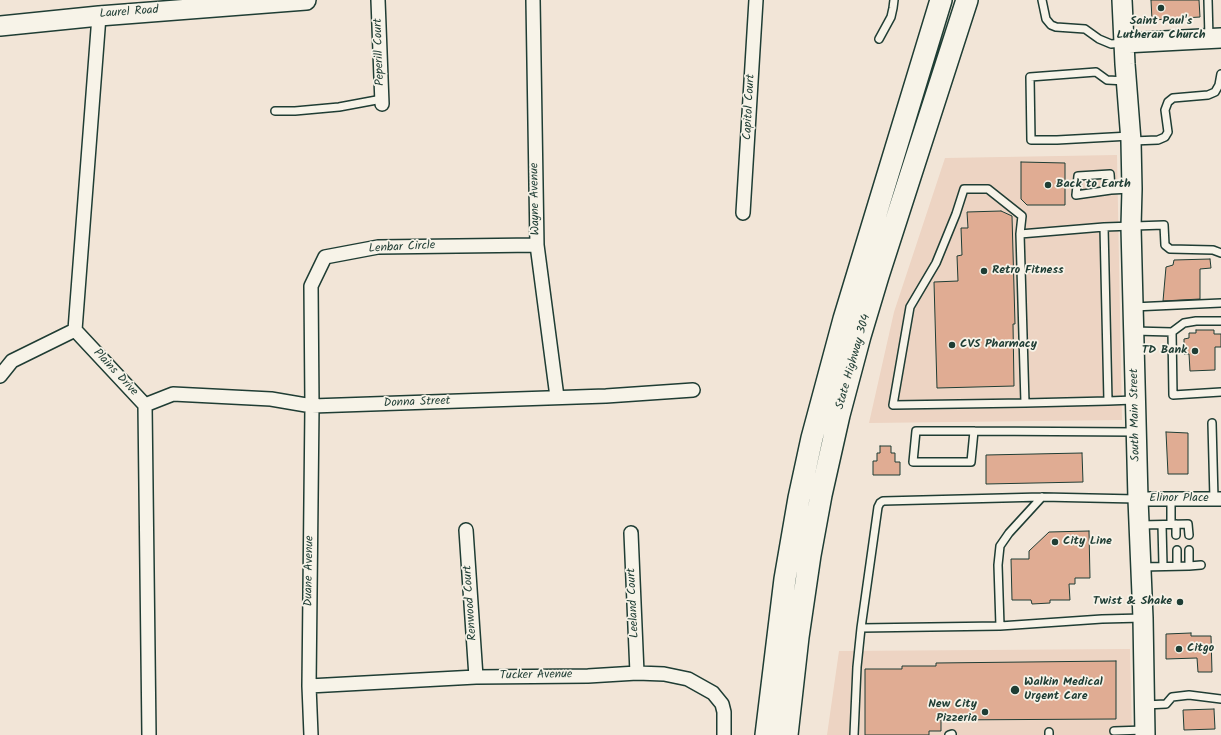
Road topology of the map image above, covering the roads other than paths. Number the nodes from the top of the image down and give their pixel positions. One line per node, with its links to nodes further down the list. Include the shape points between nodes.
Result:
1 (302, 0): 2 (street, Laurel Road); 12 (street, Laurel Road, via 170,8)
2 (306, 0)
3 (378, 0): 19 (street, Peperill Court)
4 (533, 0): 28 (street, Wayne Avenue)
5 (756, 0): 24 (street, Capitol Court)
6 (894, 0): 15 (lane, via 891,17)
7 (941, 0): 79 (main road, State Highway 304, via 844,319 812,438 785,579)
8 (967, 0): 80 (main road, State Highway 304, via 878,276 839,415 810,555)
9 (1042, 0): 16 (lane, via 1046,20 1056,28 1085,29 1111,44)
10 (1122, 0): 16 (street, South Main Street)
11 (1207, 2): 14 (lane)
12 (99, 16): 13 (street, Laurel Road); 33 (street)
13 (0, 26)
14 (1215, 38): 16 (street)
15 (879, 39)
16 (1124, 43): 18 (street, South Main Street)
17 (1221, 74): 21 (lane, via 1215,92 1173,98 1168,102 1168,132 1165,137 1158,140)
18 (1126, 81): 21 (street, South Main Street); 21 (lane, via 1107,80 1096,72 1030,77 1031,140)
19 (382, 101): 20 (lane)
20 (275, 111)
21 (1131, 139): 22 (street, South Main Street)
22 (1132, 189): 23 (lane); 26 (street, South Main Street)
23 (1111, 190): 23 (lane, via 1110,174 1078,176 1076,195)
24 (743, 213)
25 (1104, 227): 26 (lane); 27 (lane); 41 (lane)
26 (1131, 227): 29 (lane, via 1164,225 1165,245 1170,249 1212,250); 31 (street, South Main Street)
27 (1020, 234): 42 (lane); 42 (lane, via 1022,216 988,189 964,189 936,263 910,307 893,405)
28 (537, 245): 39 (street, Wayne Avenue); 44 (street, Lenbar Circle, via 378,247 325,257 311,286)
29 (1221, 253)
30 (1221, 303): 31 (lane)
31 (1133, 307): 34 (street, South Main Street)
32 (1221, 321): 35 (lane, via 1184,323)
33 (75, 330): 36 (street, via 12,361); 43 (street, Plains Drive)
34 (1134, 331): 35 (lane); 40 (street, South Main Street)
35 (1172, 332): 38 (lane, via 1172,395)
36 (0, 376)
37 (693, 390): 39 (street, Donna Street)
38 (1221, 392)
39 (557, 398): 44 (street, Donna Street)
40 (1136, 400): 41 (lane); 47 (street, South Main Street)
41 (1108, 401): 42 (lane)
42 (1025, 403)
43 (144, 405): 44 (street, Donna Street, via 173,394 271,399); 76 (street, Plains Drive)
44 (312, 406): 71 (street, Duane Avenue)
45 (1212, 423): 51 (lane)
46 (974, 431): 46 (lane, via 916,432 913,462 972,462); 47 (lane)
47 (1136, 432): 49 (street, South Main Street)
48 (1042, 497): 49 (lane); 67 (lane, via 1000,546); 68 (lane, via 880,502)
49 (1138, 499): 50 (street, Elinor Place); 54 (street, South Main Street)
50 (1171, 499): 51 (street, Elinor Place); 53 (lane)
51 (1218, 499)
52 (1162, 524): 53 (lane); 54 (lane); 62 (lane)
53 (1174, 524): 57 (lane); 58 (lane, via 1188,524)
54 (1139, 525): 65 (street, South Main Street)
55 (466, 530): 70 (street, Renwood Court)
56 (630, 533): 69 (street, Leeland Court)
57 (1176, 535)
58 (1189, 535)
59 (1176, 550): 63 (lane)
60 (1189, 550): 64 (lane)
61 (1201, 565): 64 (lane)
62 (1163, 566): 63 (lane); 65 (lane)
63 (1177, 566): 64 (lane)
64 (1189, 566)
65 (1141, 567): 66 (street, South Main Street)
66 (1143, 618): 67 (lane); 73 (street, South Main Street)
67 (1000, 626): 68 (lane)
68 (861, 628): 81 (lane)
69 (637, 673): 70 (street, Tucker Avenue); 78 (street, Tucker Avenue, via 676,676 697,683 714,693 724,712)
70 (476, 677): 71 (street, Tucker Avenue)
71 (309, 686): 77 (street, Duane Avenue)
72 (1221, 699): 73 (lane, via 1188,695 1172,697 1166,704)
73 (1145, 705): 75 (street, South Main Street)
74 (1114, 731): 75 (lane)
75 (1145, 732)
76 (149, 735)
77 (311, 735)
78 (724, 735)
79 (766, 735)
80 (787, 735)
81 (854, 735)

